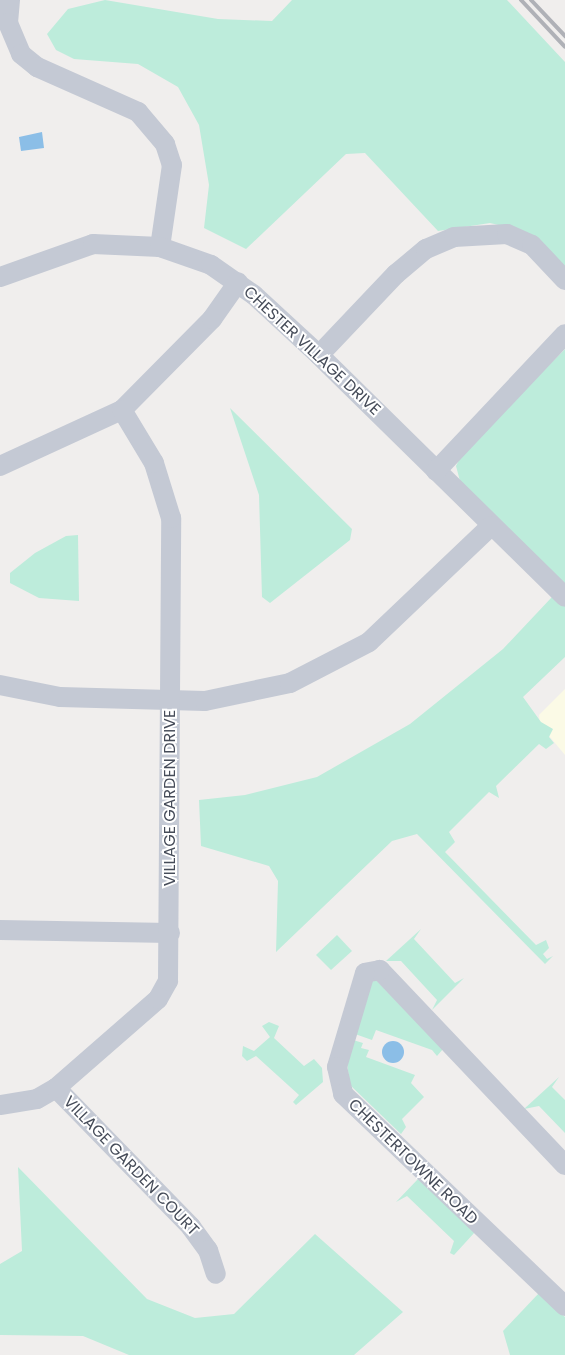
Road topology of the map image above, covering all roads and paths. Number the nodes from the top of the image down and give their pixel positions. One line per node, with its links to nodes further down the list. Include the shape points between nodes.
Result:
1 (10, 0): 2 (street, via 8,23 21,54 37,68 138,112 165,144 172,165)
2 (160, 246): 3 (street, CHESTER VILLAGE DRIVE, via 93,244); 5 (street, CHESTER VILLAGE DRIVE, via 188,255)
3 (0, 277)
4 (565, 280): 7 (street, via 532,246 508,234 454,237 426,249 396,274)
5 (238, 282): 7 (street, CHESTER VILLAGE DRIVE); 8 (street, via 212,319)
6 (565, 334): 10 (street)
7 (319, 355): 10 (street, CHESTER VILLAGE DRIVE)
8 (122, 410): 9 (street); 14 (street, VILLAGE GARDEN DRIVE, via 154,463 170,518)
9 (0, 466)
10 (436, 471): 11 (street, CHESTER VILLAGE DRIVE)
11 (491, 526): 12 (street, CHESTER VILLAGE DRIVE); 14 (street, via 399,618 330,666 247,695)
12 (565, 597)
13 (0, 686): 14 (street, via 60,697)
14 (170, 701): 16 (street, VILLAGE GARDEN DRIVE)
15 (0, 930): 16 (street)
16 (170, 933): 17 (street, VILLAGE GARDEN DRIVE, via 168,981 158,999)
17 (56, 1088): 18 (street, VILLAGE GARDEN DRIVE, via 37,1099); 20 (street, VILLAGE GARDEN COURT, via 191,1227 208,1250)
18 (0, 1105)
19 (565, 1165): 21 (street, CHESTERTOWNE ROAD, via 380,970 365,974 337,1067 343,1094)
20 (216, 1274)
21 (565, 1306)

